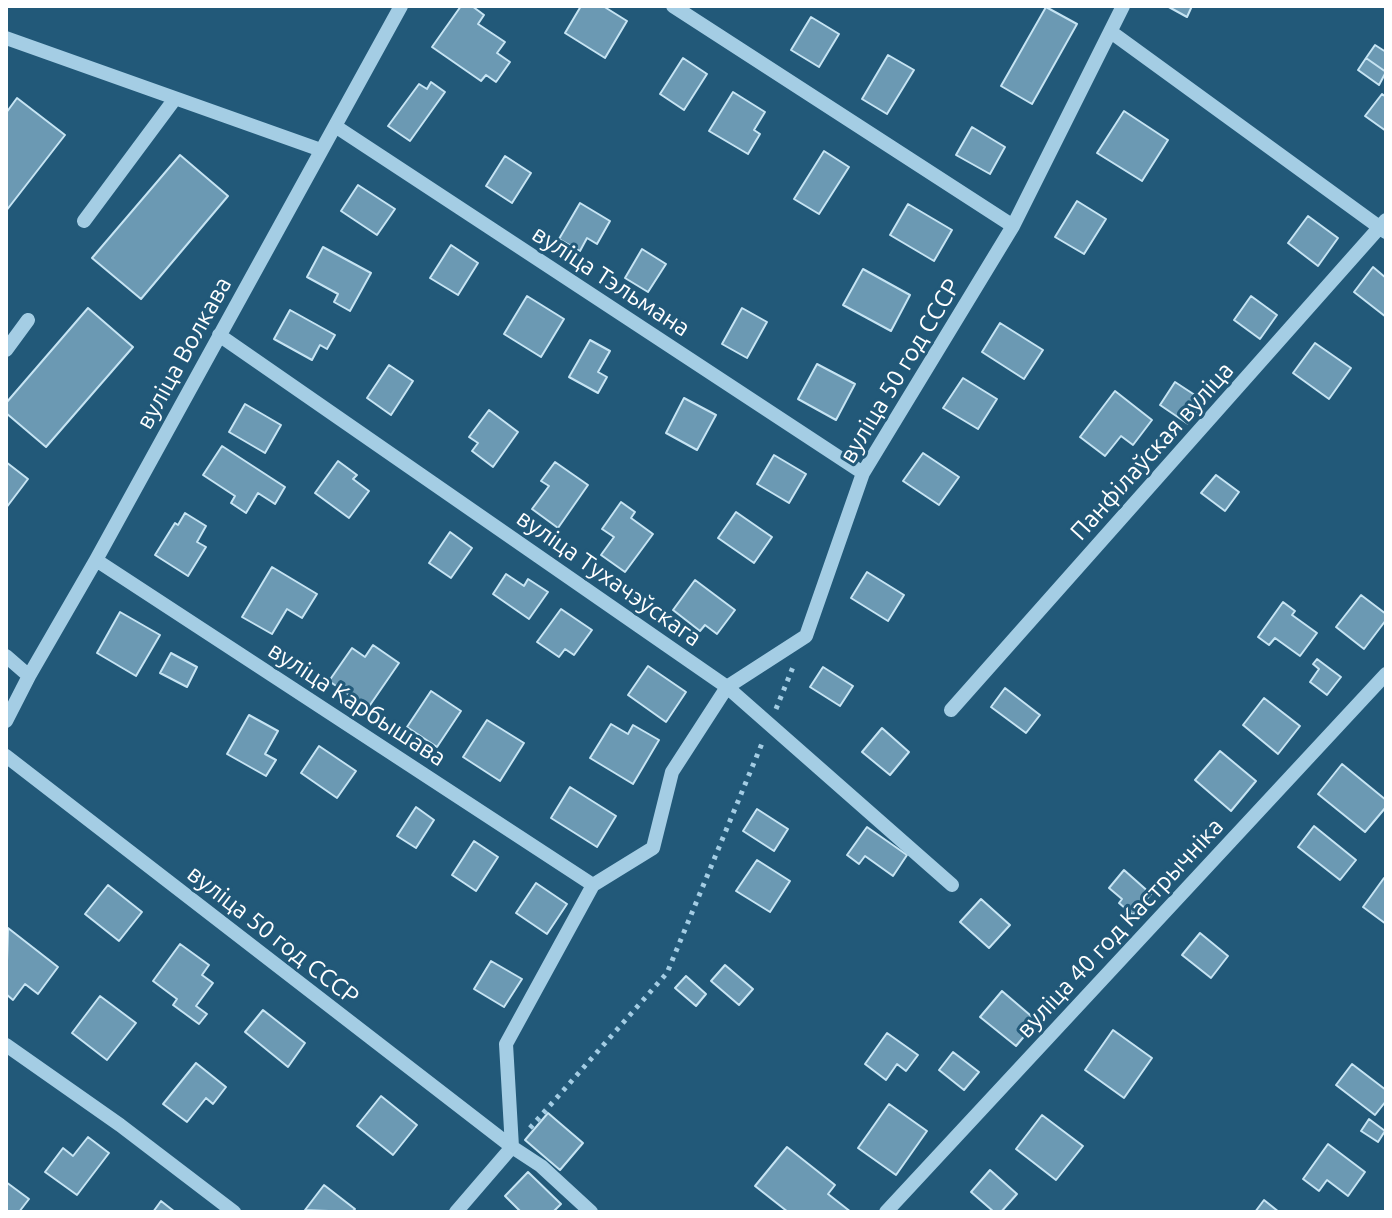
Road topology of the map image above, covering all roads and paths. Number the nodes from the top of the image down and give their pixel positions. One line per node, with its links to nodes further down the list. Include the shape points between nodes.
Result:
1 (401, 6): 7 (street, вуліца Волкава)
2 (673, 6): 10 (street)
3 (1117, 8): 4 (street, вуліца 50 год СССР)
4 (1111, 32): 10 (street, вуліца 50 год СССР); 11 (street)
5 (7, 40): 6 (street)
6 (174, 100): 8 (street); 9 (street)
7 (335, 126): 8 (street, вуліца Волкава); 15 (street, вуліца Тэльмана)
8 (321, 150): 13 (street, вуліца Волкава)
9 (84, 221)
10 (1013, 226): 15 (street, вуліца 50 год СССР)
11 (1384, 226): 22 (street, Панфілаўская вуліца)
12 (28, 320): 14 (street)
13 (219, 335): 16 (street, вуліца Волкава); 21 (street, вуліца Тухачэўскага)
14 (6, 350)
15 (863, 473): 17 (street, вуліца 50 год СССР)
16 (96, 560): 20 (street, вуліца Волкава); 26 (street, вуліца Карбышава)
17 (806, 636): 21 (street); 24 (path)
18 (6, 656): 20 (street)
19 (1386, 674): 33 (street, вуліца 40 год Кастрычніка)
20 (29, 676): 23 (street, вуліца Волкава)
21 (727, 687): 24 (street, вуліца Тухачэўскага); 26 (street, via 672,772 653,848)
22 (951, 710)
23 (6, 721)
24 (770, 722): 27 (street, вуліца Тухачэўскага); 29 (path, via 667,973)
25 (6, 756): 29 (street, вуліца 50 год СССР)
26 (593, 885): 29 (street, via 506,1044)
27 (952, 885)
28 (6, 1045): 30 (street)
29 (512, 1147): 31 (street); 32 (street, вуліца 50 год СССР)
30 (234, 1212)
31 (456, 1212)
32 (591, 1212)
33 (886, 1212)

